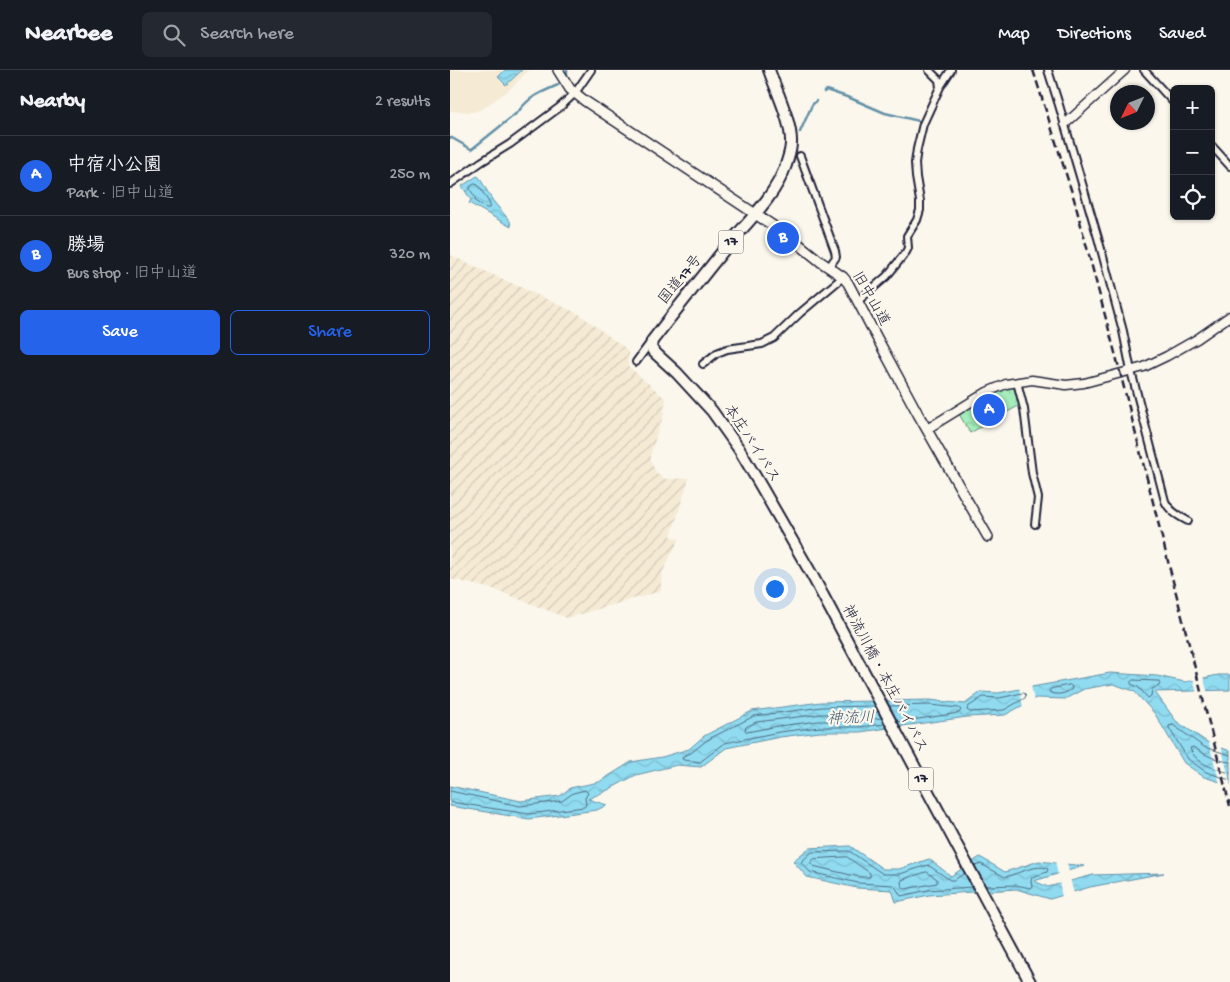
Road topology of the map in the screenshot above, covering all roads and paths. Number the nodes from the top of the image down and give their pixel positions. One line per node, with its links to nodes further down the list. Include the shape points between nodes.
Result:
1 (558, 70): 10 (main road, 旧中山道)
2 (591, 70): 10 (street)
3 (769, 70): 17 (highway, 国道17号 / 17, via 791,135 790,154 781,178)
4 (929, 70): 9 (street, via 939,80)
5 (951, 70): 9 (street)
6 (1048, 70): 12 (street)
7 (1125, 70): 12 (street)
8 (1144, 70): 11 (street)
9 (940, 87): 20 (street, via 917,149 920,210 907,236 908,248 887,276)
10 (575, 93): 16 (street, via 510,144); 17 (main road, 旧中山道)
11 (1170, 99)
12 (1065, 124): 25 (street, via 1116,304)
13 (1215, 149): 15 (street)
14 (800, 156): 18 (street, via 835,251 836,257)
15 (1230, 166)
16 (450, 184)
17 (754, 214): 18 (main road, 旧中山道); 22 (highway, 国道17号 / 17)
18 (829, 267): 19 (main road, 旧中山道)
19 (843, 277): 20 (main road, 旧中山道); 24 (street, via 774,338 762,344 727,349)
20 (858, 301): 27 (main road, 旧中山道)
21 (1230, 316): 25 (street, via 1167,356)
22 (652, 341): 23 (street); 31 (highway, 本庄バイパス / 17, via 652,349 712,411 739,450)
23 (636, 362)
24 (703, 364)
25 (1131, 371): 26 (street, via 1066,385 1032,380); 28 (street, via 1166,505)
26 (1017, 382): 27 (street, via 987,392); 29 (street, via 1038,498)
27 (926, 429): 30 (main road, 旧中山道)
28 (1188, 521)
29 (1034, 524)
30 (988, 537)
31 (812, 576): 32 (highway, 神流川橋・本庄バイパス / 17)
32 (1030, 982)

